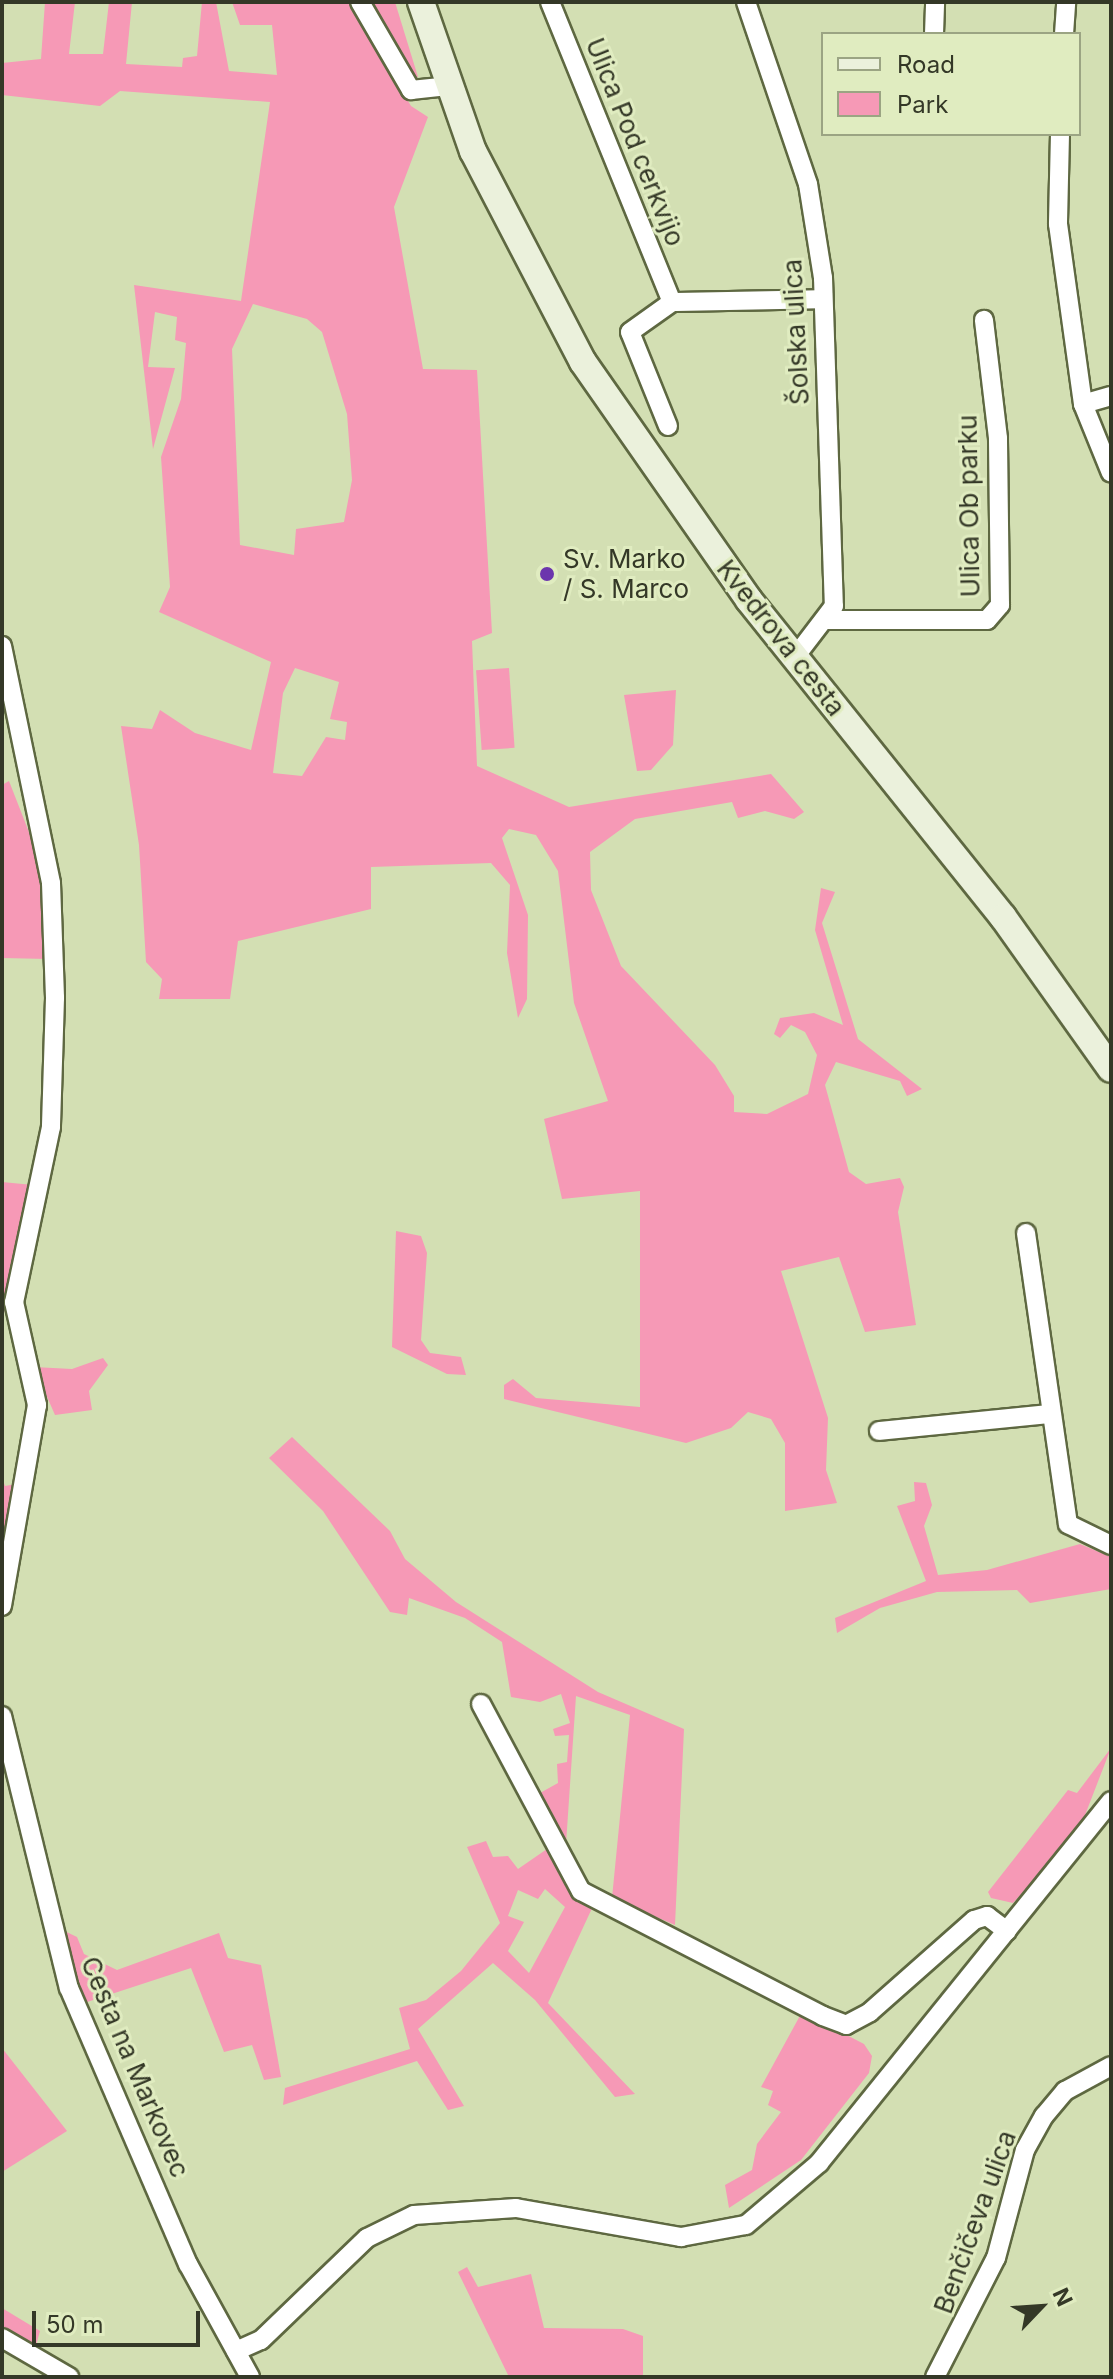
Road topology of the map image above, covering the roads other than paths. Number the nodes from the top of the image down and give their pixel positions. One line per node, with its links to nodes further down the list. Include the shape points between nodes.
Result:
1 (360, 2): 9 (street, via 411,90)
2 (421, 2): 9 (street, Kvedrova cesta)
3 (550, 2): 12 (street, Ulica Pod cerkvijo)
4 (746, 2): 11 (street, Šolska ulica, via 808,184)
5 (935, 2): 7 (street)
6 (1066, 2): 8 (street)
7 (934, 32)
8 (1064, 32)
9 (448, 86): 20 (street, Kvedrova cesta, via 473,151 583,362)
10 (1060, 136): 15 (street, via 1058,224)
11 (823, 299): 12 (street); 18 (street, Šolska ulica, via 834,606)
12 (672, 302): 16 (street, via 630,332)
13 (984, 320): 18 (street, Ulica Ob parku, via 998,438 1000,605 987,620)
14 (1111, 396): 15 (street)
15 (1083, 404): 17 (street)
16 (668, 426)
17 (1111, 473)
18 (824, 620): 20 (street, Šolska ulica)
19 (2, 646): 26 (street, via 51,883 55,998 51,1127 14,1302 37,1405)
20 (795, 657): 21 (street, Kvedrova cesta, via 1003,917)
21 (1111, 1069)
22 (1026, 1233): 23 (street)
23 (1050, 1414): 24 (street); 25 (street, via 1068,1524)
24 (879, 1431)
25 (1111, 1545)
26 (2, 1606)
27 (481, 1704): 30 (street, via 581,1891 823,2016 846,2025 870,2012 974,1920 987,1916)
28 (2, 1716): 33 (street, Cesta na Markovec, via 69,1988 188,2264)
29 (1111, 1801): 30 (street)
30 (1007, 1931): 33 (street, via 819,2163 746,2225 681,2237 516,2208 414,2215 367,2238 261,2340)
31 (1111, 2066): 36 (street, Benčičeva ulica, via 1065,2091 1044,2116 1025,2150 996,2258)
32 (2, 2338): 34 (street)
33 (236, 2351): 35 (street, Cesta na Markovec)
34 (69, 2377)
35 (250, 2377)
36 (935, 2377)

